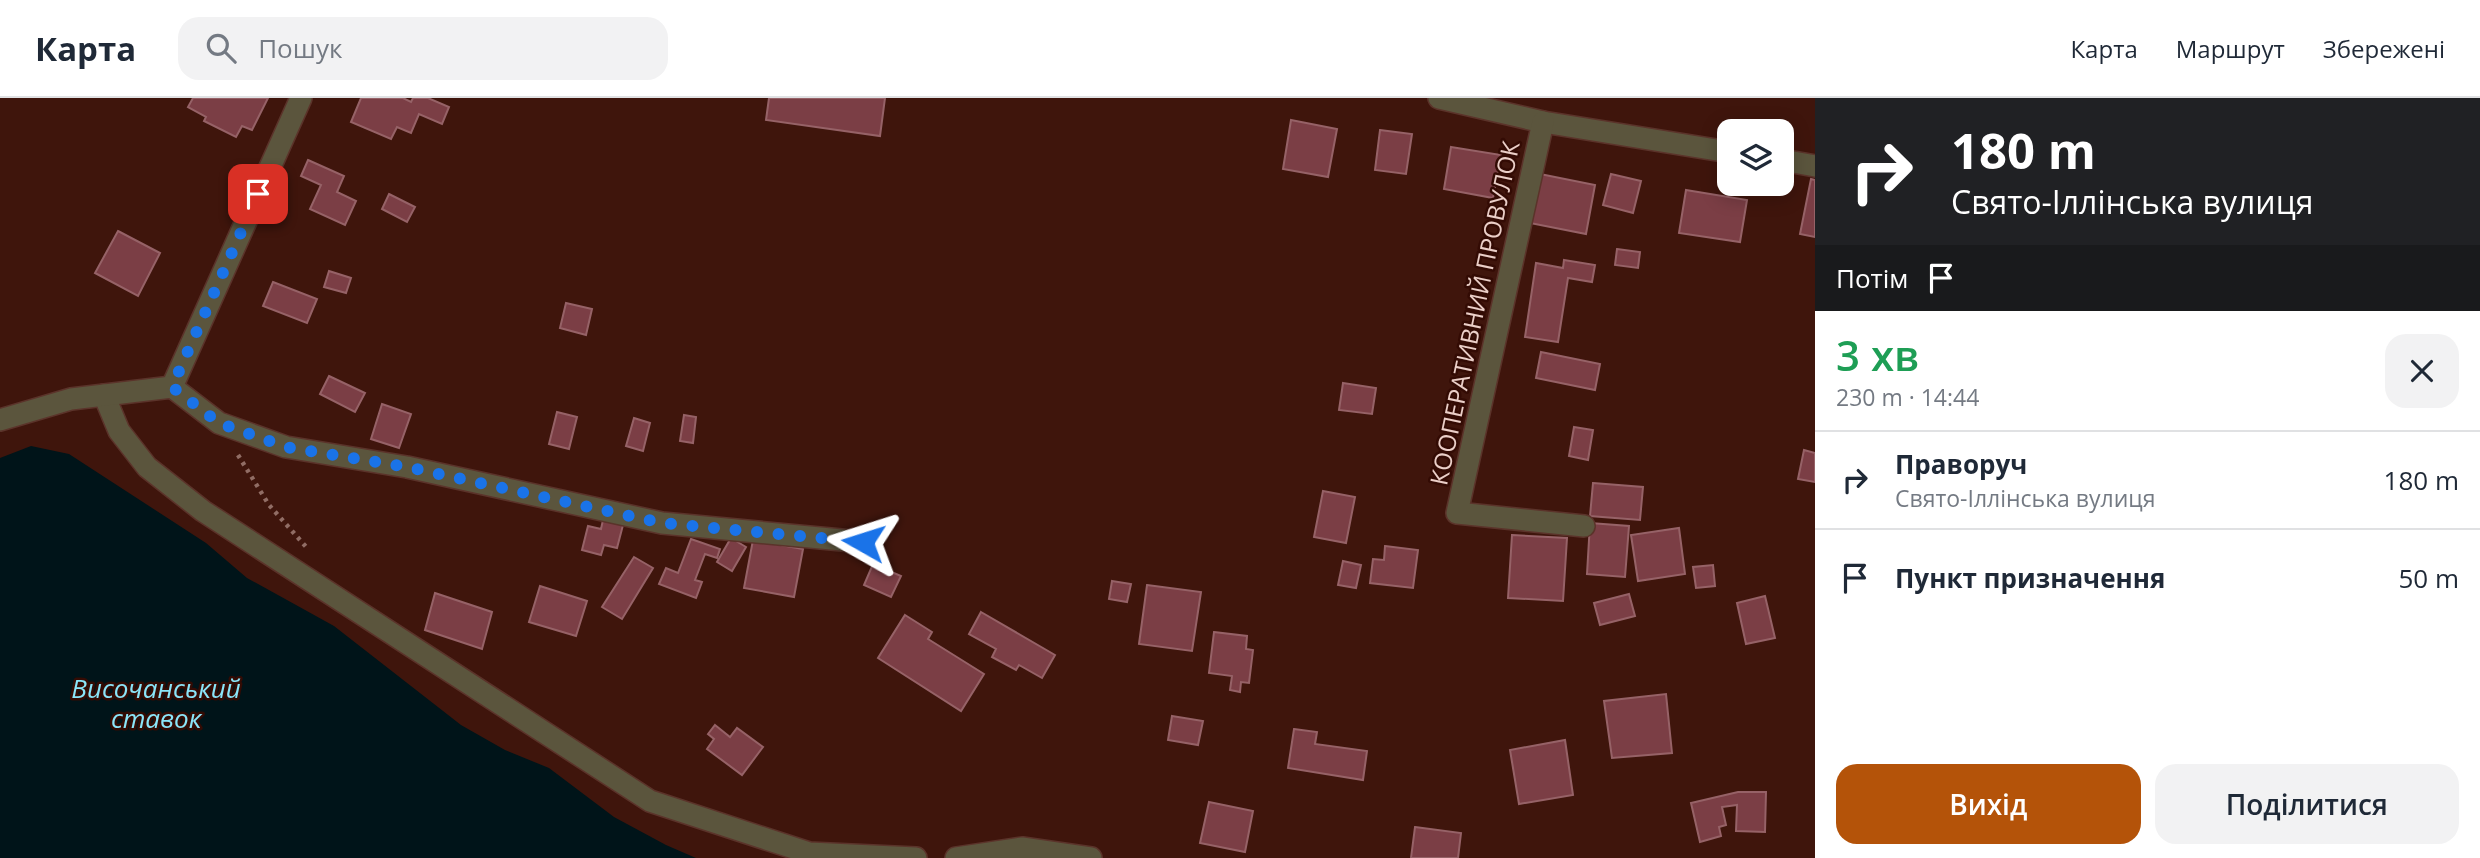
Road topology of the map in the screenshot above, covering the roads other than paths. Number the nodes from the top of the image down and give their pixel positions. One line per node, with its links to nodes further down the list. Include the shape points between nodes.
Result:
1 (301, 98): 7 (street)
2 (1439, 98): 3 (street)
3 (1543, 122): 4 (street); 10 (street, КООПЕРАТИВНИЙ ПРОВУЛОК, via 1457,513)
4 (1717, 150)
5 (1794, 162): 6 (street)
6 (1815, 166)
7 (172, 387): 8 (street); 11 (street, via 219,423 286,447 407,467 662,523)
8 (104, 395): 9 (street, via 71,399); 12 (street, via 119,431 147,467 203,512 650,801 809,853)
9 (0, 420)
10 (1584, 526)
11 (863, 542)
12 (916, 858)
13 (956, 858): 14 (street, via 1022,848)
14 (1091, 858)

